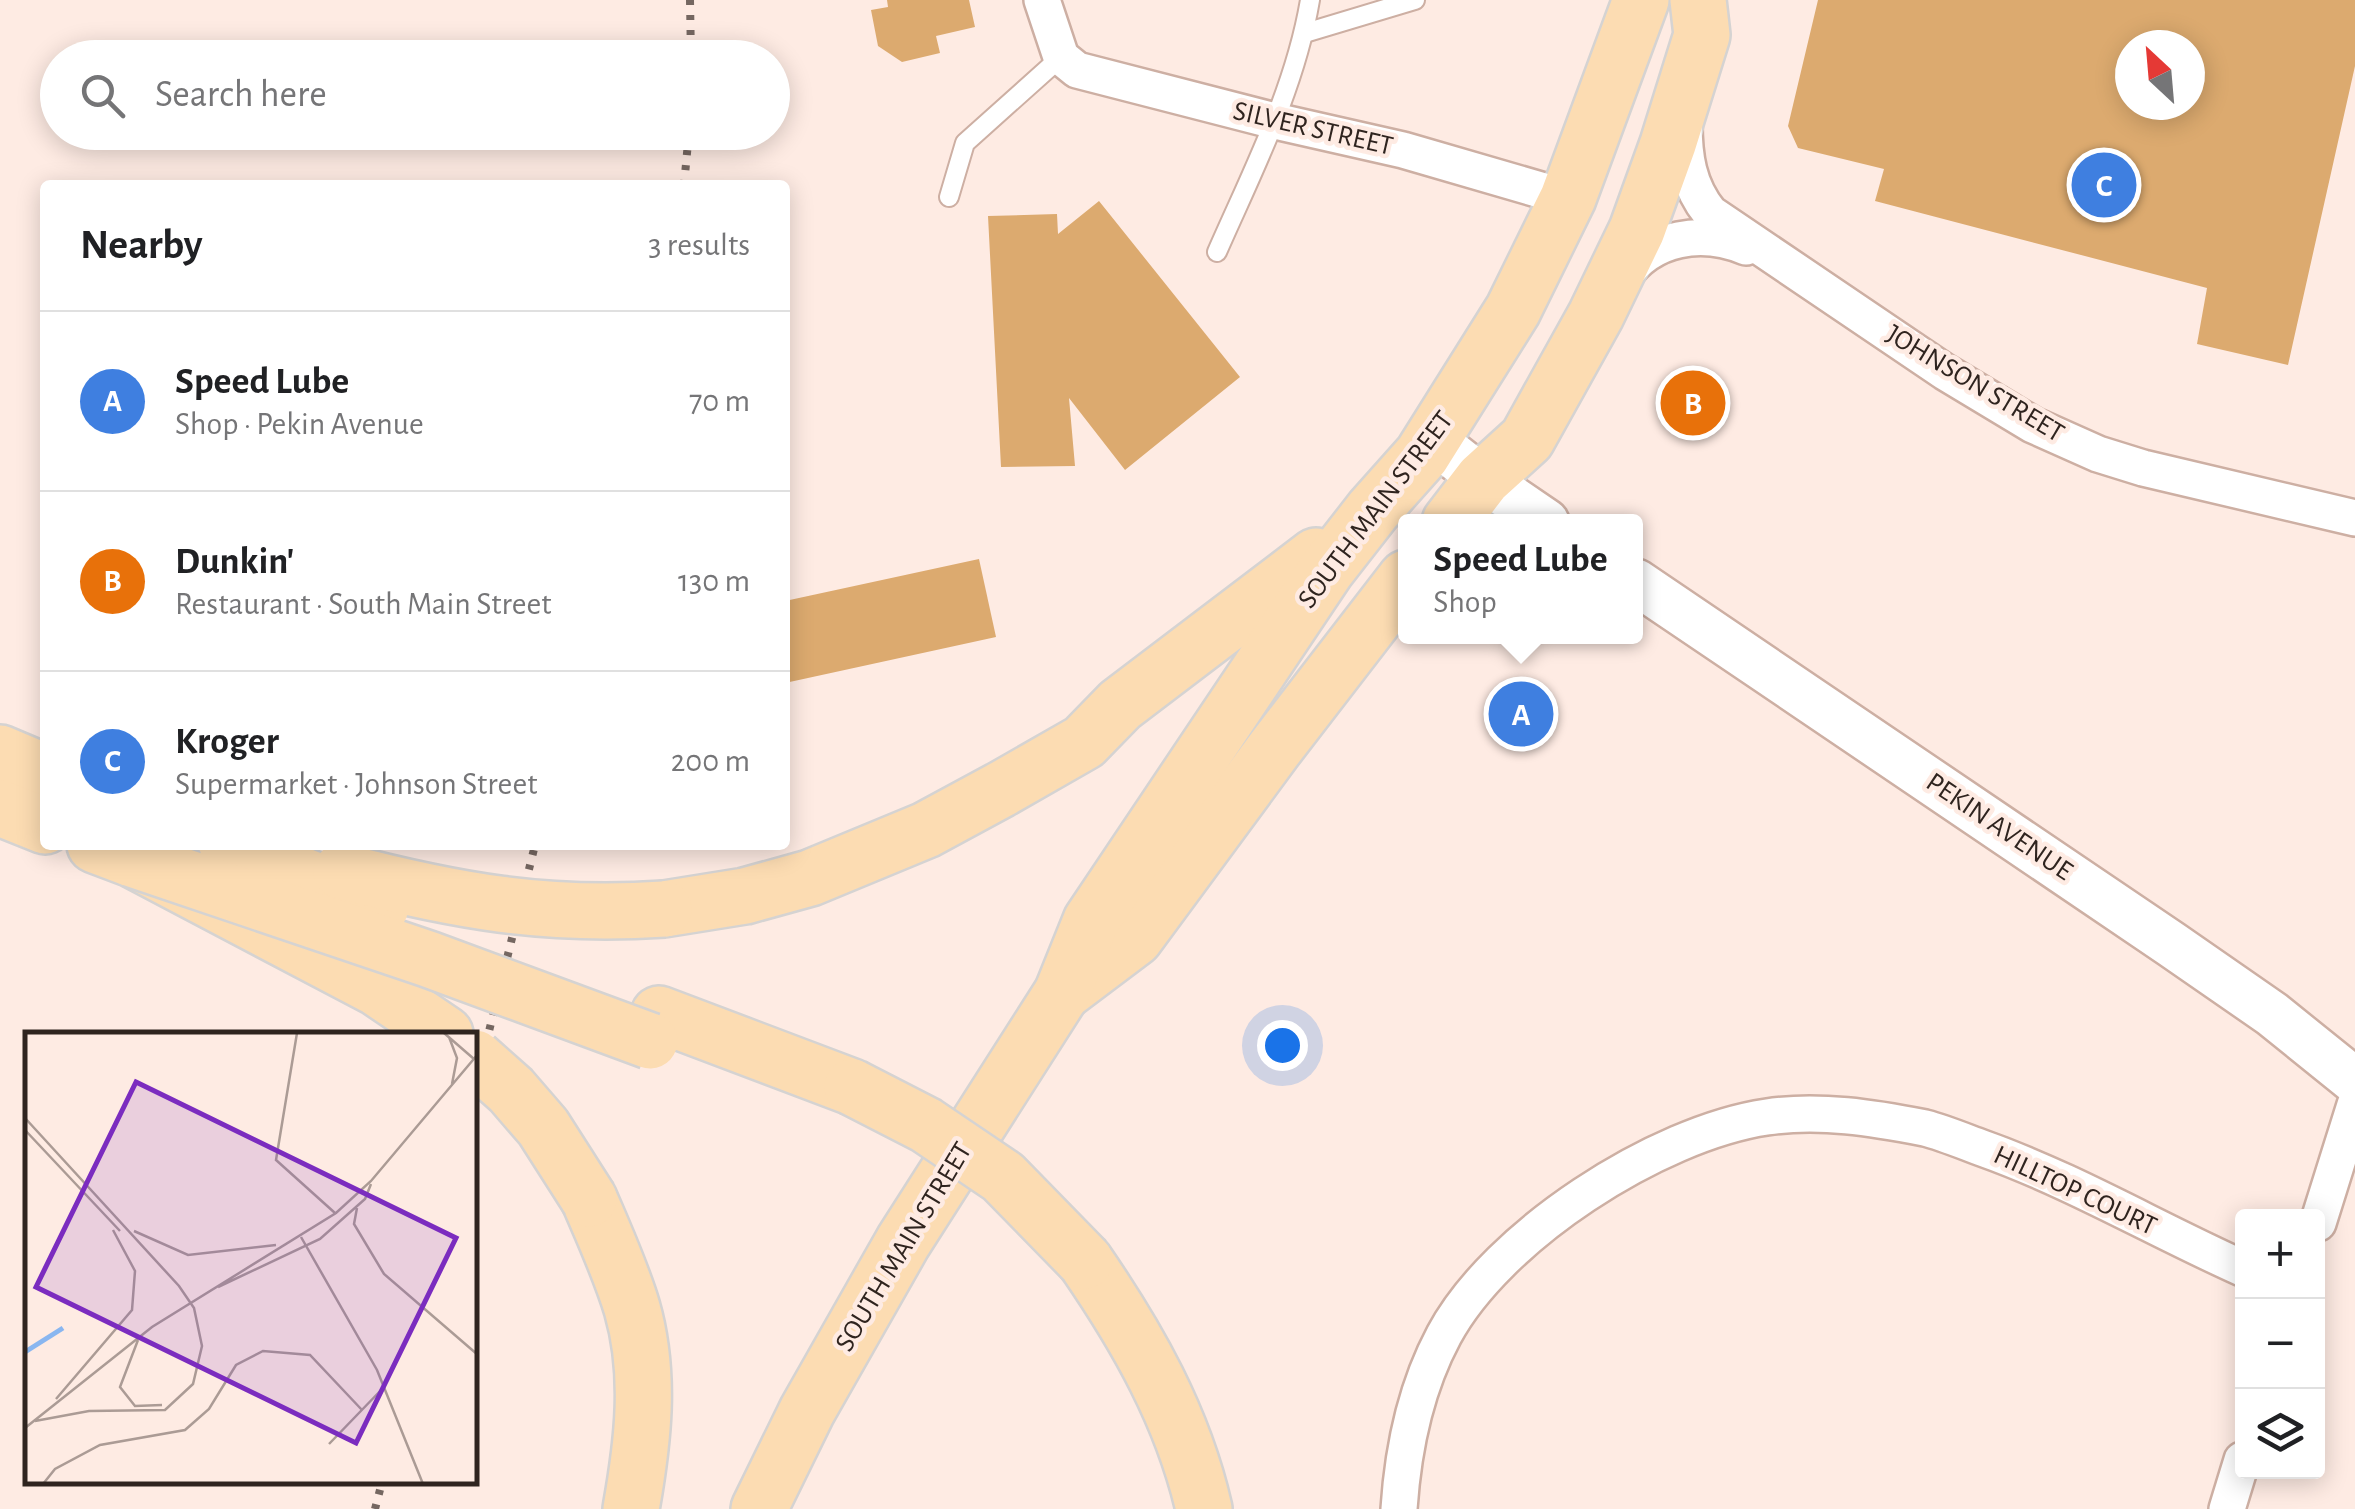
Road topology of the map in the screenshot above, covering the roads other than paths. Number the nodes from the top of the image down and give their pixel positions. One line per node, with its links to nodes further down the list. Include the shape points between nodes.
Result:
1 (1042, 0): 7 (street)
2 (1310, 0): 6 (lane)
3 (1415, 0): 6 (lane)
4 (1641, 0): 11 (main road, SOUTH MAIN STREET)
5 (1698, 0): 8 (main road, via 1702,34)
6 (1305, 33): 9 (lane)
7 (1061, 57): 9 (street, SILVER STREET, via 1077,70); 10 (lane, via 966,143)
8 (1684, 91): 13 (street, JOHNSON STREET, via 1684,153 1702,202); 14 (main road, via 1637,230)
9 (1275, 121): 11 (street, SILVER STREET); 12 (lane)
10 (949, 197)
11 (1568, 198): 15 (main road, SOUTH MAIN STREET, via 1513,310)
12 (1216, 252)
13 (1783, 263): 14 (street, JOHNSON STREET, via 1716,236 1682,238 1630,268); 20 (street, JOHNSON STREET, via 1945,372 2033,425 2098,454)
14 (1596, 314): 16 (main road, via 1527,439)
15 (1432, 439): 16 (street); 17 (main road, SOUTH MAIN STREET)
16 (1483, 480): 18 (main road); 19 (street)
17 (1373, 510): 28 (main road, bridge, via 1120,705 1084,742 926,830 810,878 664,909 533,910 395,885); 30 (main road, SOUTH MAIN STREET, via 1091,921)
18 (1456, 514)
19 (1534, 514)
20 (2355, 518)
21 (1643, 587): 34 (street, PEKIN AVENUE, via 2171,944)
22 (1398, 588): 30 (main road, SOUTH MAIN STREET, via 1136,938)
23 (0, 754): 24 (main road)
24 (40, 770)
25 (0, 808): 26 (main road)
26 (40, 824)
27 (239, 850): 31 (main road, bridge, via 472,944)
28 (270, 850)
29 (114, 852): 31 (main road, bridge); 32 (main road, bridge, via 377,988)
30 (1062, 993): 41 (main road, SOUTH MAIN STREET, via 904,1242)
31 (654, 1028): 38 (main road, via 844,1101 959,1186 1028,1248)
32 (442, 1032)
33 (478, 1061): 40 (main road, bridge, via 543,1126 589,1199 632,1309 643,1368 643,1430)
34 (2355, 1080)
35 (2355, 1105): 36 (street)
36 (2323, 1209)
37 (2235, 1265): 44 (street, HILLTOP COURT, via 2042,1170 1929,1129 1800,1114 1696,1135 1573,1202 1463,1305 1418,1396)
38 (1072, 1273): 42 (main road, via 1158,1461); 43 (main road, via 1125,1318 1158,1378)
39 (2236, 1479): 45 (street)
40 (631, 1509)
41 (760, 1509)
42 (1170, 1509)
43 (1204, 1509)
44 (1399, 1509)
45 (2227, 1509)

